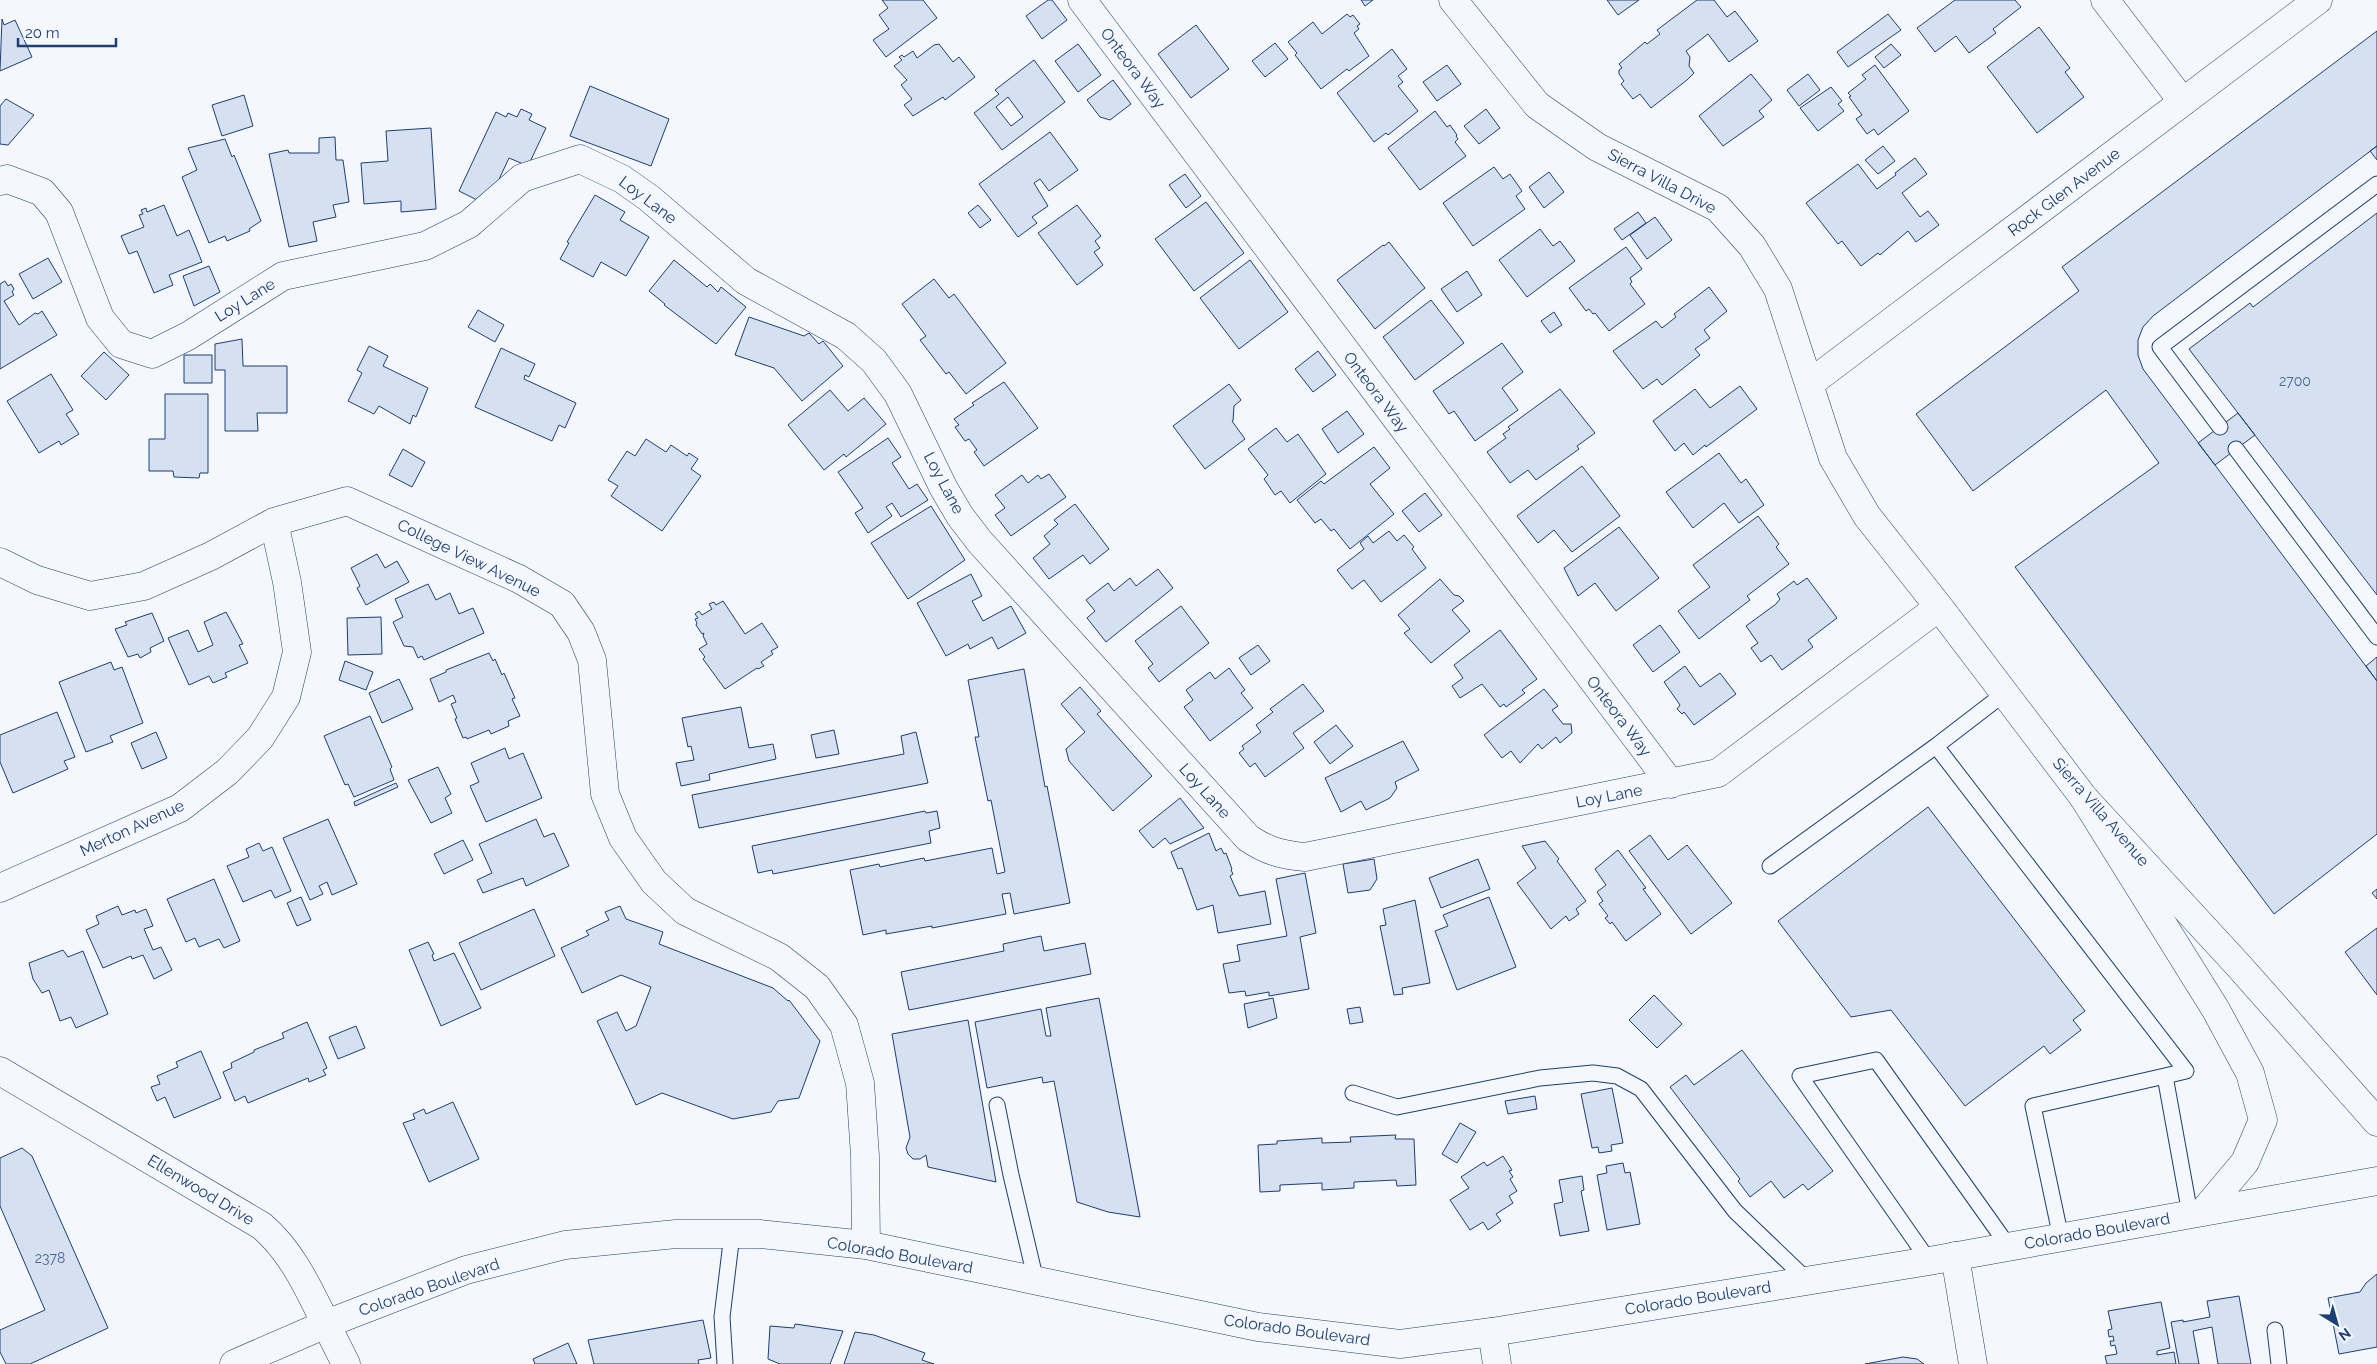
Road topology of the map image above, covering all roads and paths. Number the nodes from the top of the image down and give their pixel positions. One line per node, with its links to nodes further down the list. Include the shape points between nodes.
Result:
1 (1082, 0): 18 (street, Onteora Way)
2 (1453, 0): 8 (street, Sierra Villa Drive, via 1537,105 1597,147 1718,208 1752,246 1778,289)
3 (2105, 0): 5 (street)
4 (2318, 0): 5 (street, Rock Glen Avenue)
5 (2183, 102): 8 (street, Rock Glen Avenue)
6 (0, 182): 18 (street, Loy Lane, via 7,178 42,192 59,212 100,318 121,344 152,354 188,336 283,276 425,246 469,224 522,178 580,159 622,178 746,280 846,336 874,362 898,394 943,487 980,542 1248,838 1264,849 1283,856 1305,857)
7 (2377, 184): 9 (lane, via 2160,347)
8 (1809, 384): 11 (street, Sierra Villa Drive)
9 (2220, 427)
10 (2236, 449): 15 (lane)
11 (1833, 458): 14 (street, Sierra Villa Avenue, via 1867,516)
12 (274, 522): 13 (street, College View Avenue, via 211,556 144,586 90,596 37,580); 21 (street, Merton Avenue, via 297,652 286,697 260,738 226,772 180,808); 31 (street, College View Avenue, via 347,501 520,579 562,604 581,632 592,660 605,794 623,838 654,882 685,911 779,958 817,987 844,1025 860,1083 866,1156)
13 (0, 562)
14 (1940, 607): 16 (street, Sierra Villa Avenue); 18 (street, Loy Lane, via 1729,766 1706,777)
15 (2377, 637)
16 (2005, 693): 17 (lane); 19 (street, Sierra Villa Avenue)
17 (1936, 746): 20 (lane); 23 (lane, via 2186,1071)
18 (1671, 784)
19 (2084, 798): 26 (street, Sierra Villa Avenue); 28 (street, via 2216,1010 2250,1073 2263,1120 2246,1162)
20 (1770, 866)
21 (0, 888)
22 (0, 1071): 36 (street, Ellenwood Drive, via 262,1226 278,1240 295,1263)
23 (2165, 1076): 28 (lane); 30 (lane, via 2033,1106)
24 (1353, 1093): 34 (lane, via 1397,1107 1540,1078 1593,1073 1618,1076 1641,1089 1735,1211)
25 (997, 1105): 35 (lane)
26 (2377, 1122)
27 (2377, 1181): 28 (street, Colorado Boulevard)
28 (2197, 1213): 30 (street, Colorado Boulevard)
29 (732, 1234): 31 (street, Colorado Boulevard); 36 (street, Colorado Boulevard, via 676,1234 565,1245 466,1270); 41 (lane, via 722,1317)
30 (2061, 1238): 32 (street, Colorado Boulevard)
31 (866, 1246): 35 (street, Colorado Boulevard)
32 (2009, 1247): 33 (street, Colorado Boulevard); 33 (lane, via 1876,1060 1800,1076)
33 (1942, 1258): 34 (street, Colorado Boulevard); 43 (street)
34 (1807, 1280): 38 (street, Colorado Boulevard)
35 (1036, 1281): 38 (street, Colorado Boulevard, via 1258,1327 1338,1338 1400,1344)
36 (326, 1324): 39 (street, Colorado Boulevard); 40 (street, Ellenwood Drive)
37 (2275, 1330): 44 (lane)
38 (1492, 1332): 42 (street)
39 (234, 1364)
40 (346, 1364)
41 (725, 1364)
42 (1498, 1364)
43 (1973, 1364)
44 (2279, 1364)

